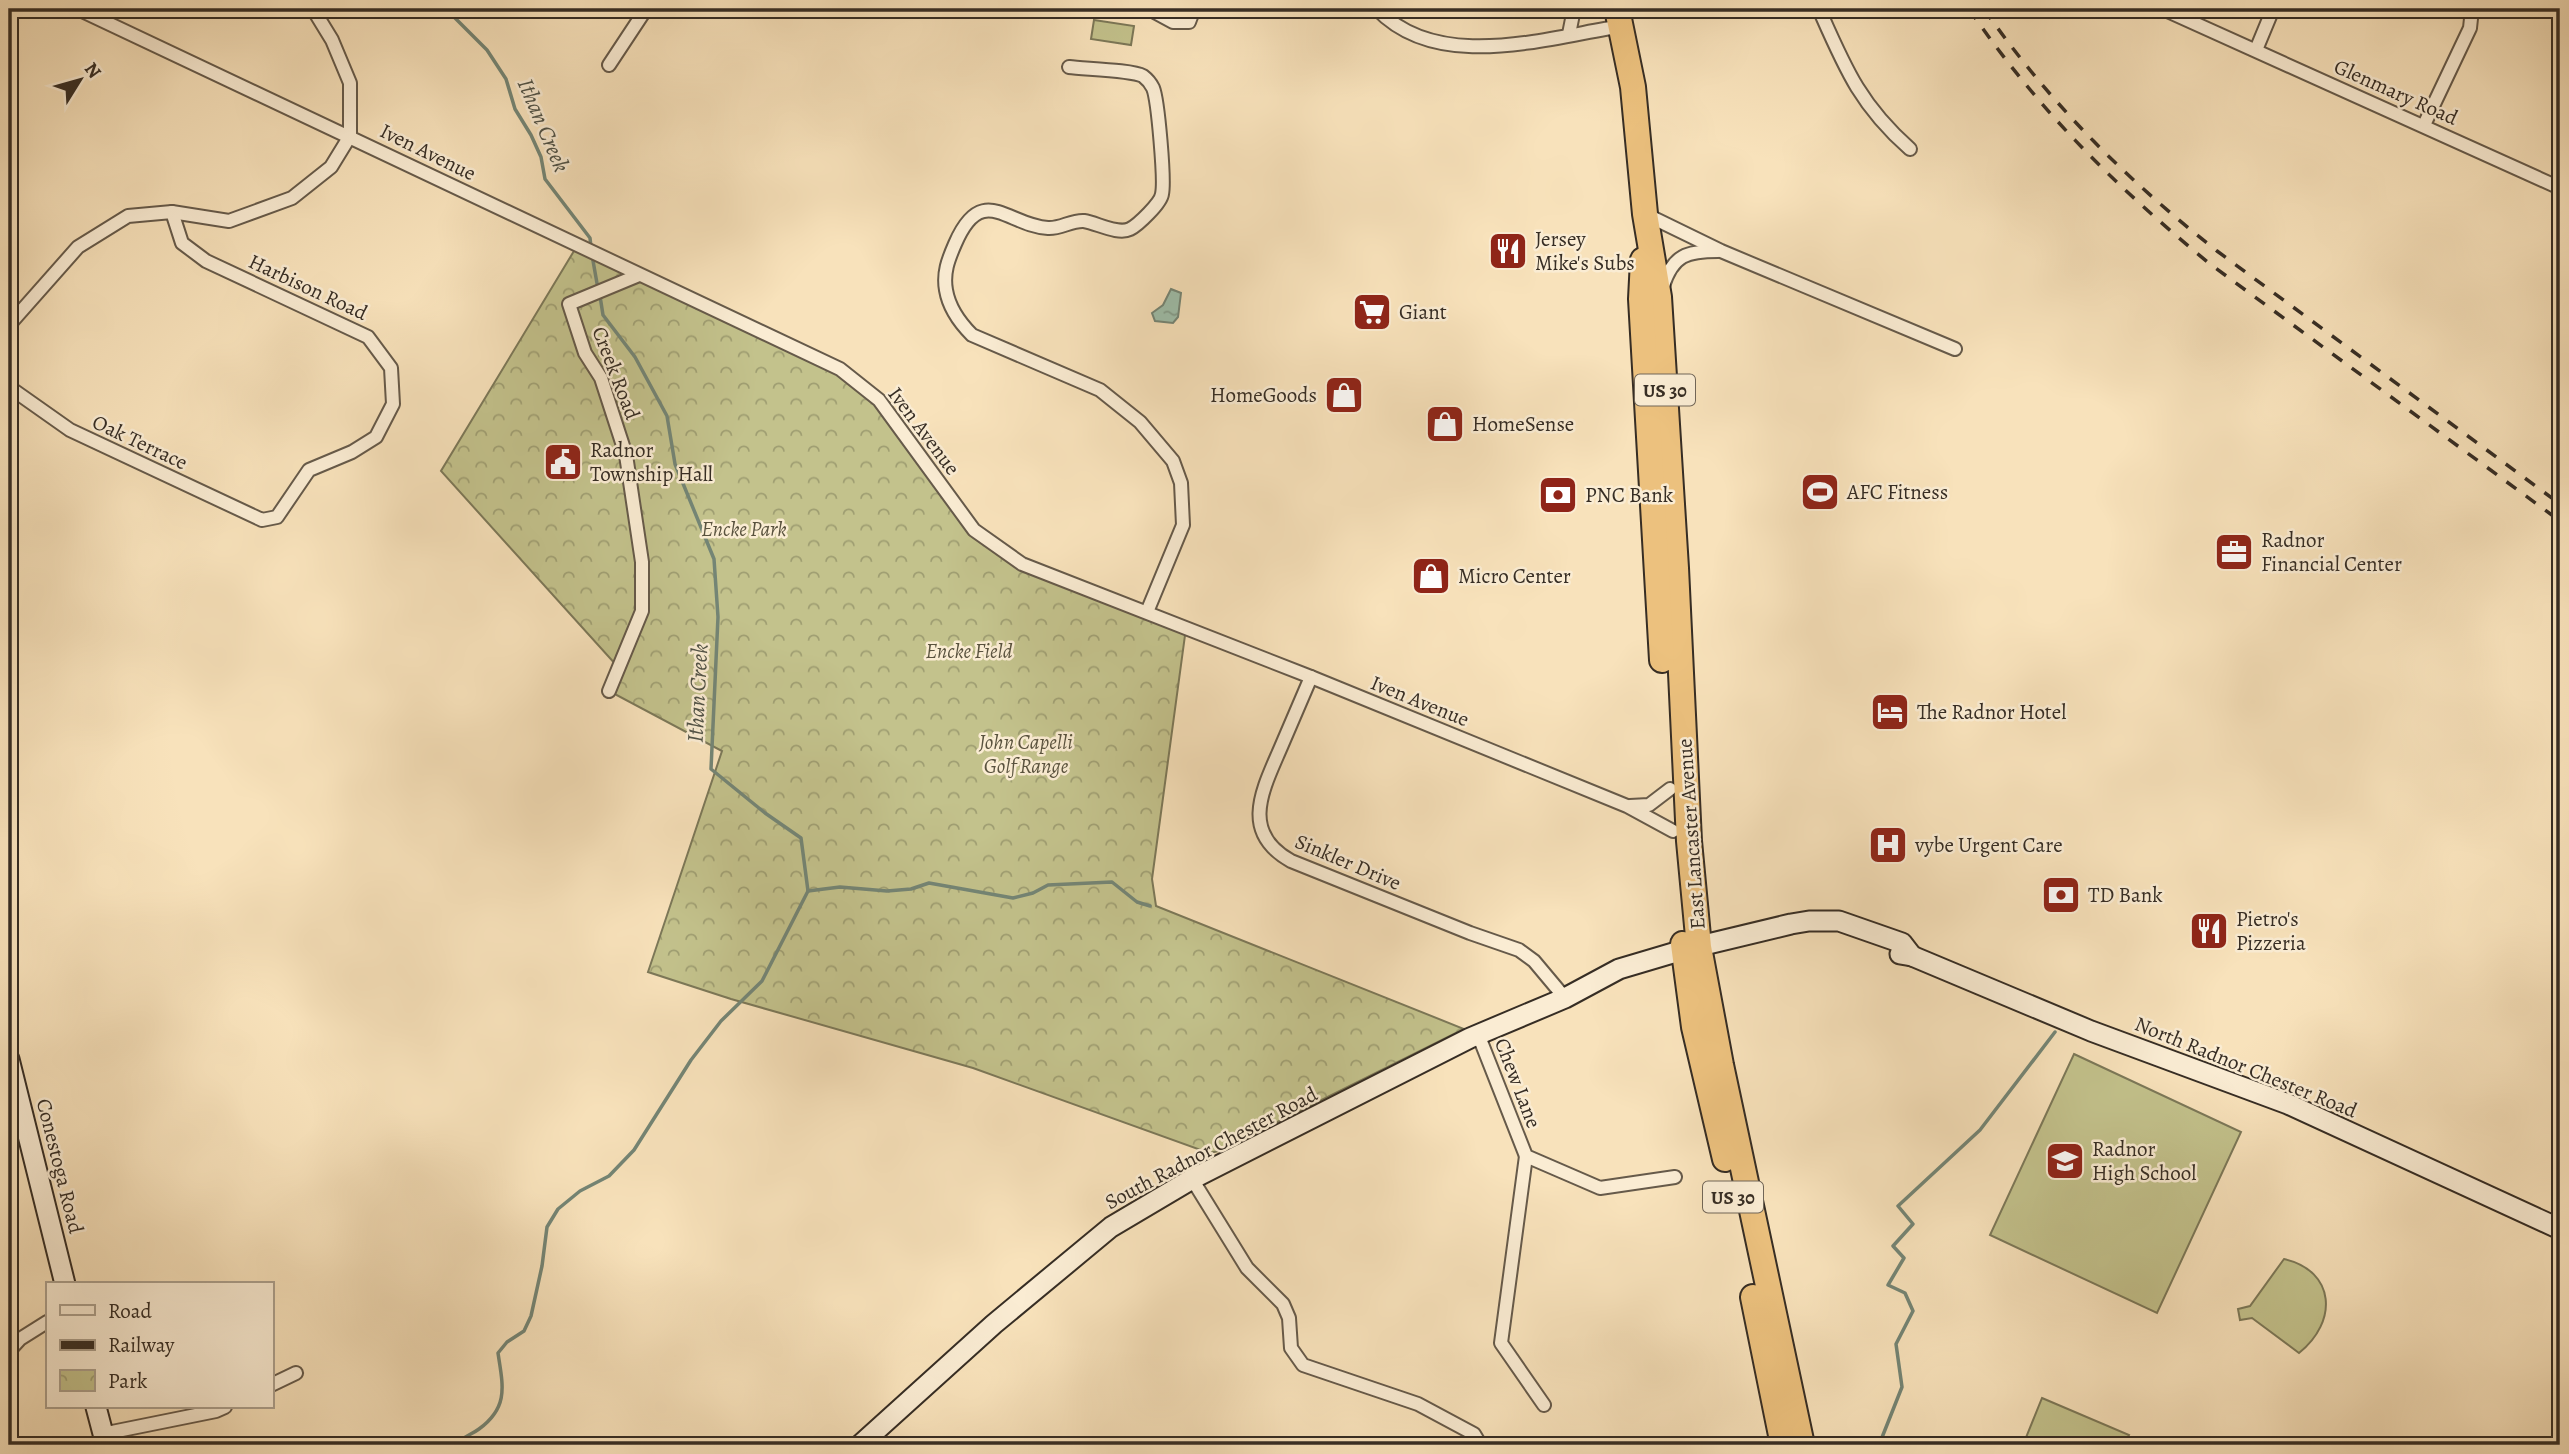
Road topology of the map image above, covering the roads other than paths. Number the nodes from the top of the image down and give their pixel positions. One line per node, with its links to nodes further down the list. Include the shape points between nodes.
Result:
1 (78, 9): 18 (street, Iven Avenue)
2 (313, 9): 18 (street, via 350,83)
3 (646, 9): 15 (street)
4 (1150, 9): 5 (street, via 1173,22 1189,22)
5 (1194, 9)
6 (1377, 9): 13 (street, via 1418,37 1458,46 1521,45)
7 (1574, 9): 13 (street)
8 (1819, 9): 19 (street, via 1847,73 1869,108)
9 (2163, 9): 14 (street, Glenmary Road)
10 (2273, 9): 14 (street)
11 (2472, 9): 17 (street, via 2470,28)
12 (1619, 17): 13 (street); 22 (highway, East Lancaster Avenue / US 30, via 1636,112)
13 (1569, 34)
14 (2256, 50): 17 (street, Glenmary Road)
15 (609, 65)
16 (1069, 67): 30 (street, via 1140,74 1154,89 1160,198 1135,226 1122,231 1082,221 1049,229 1001,212 982,212 961,229 947,263 945,284 958,320 972,335 1100,390 1140,422 1173,461 1181,483 1182,525)
17 (2424, 125): 20 (street, Glenmary Road)
18 (350, 136): 21 (street, via 331,167 292,198 229,221); 24 (street, Iven Avenue)
19 (1910, 149)
20 (2560, 188)
21 (172, 212): 26 (street, via 128,216 78,247); 29 (street, Harbison Road, via 182,243 206,261 368,337 391,368 393,404 376,437 309,470 277,517)
22 (1646, 214): 23 (street); 25 (highway, East Lancaster Avenue / US 30); 33 (highway, East Lancaster Avenue / US 30, via 1641,299)
23 (1721, 251): 25 (street, via 1682,256 1667,274); 27 (street)
24 (639, 275): 30 (street, Iven Avenue, via 840,369 879,400 974,530 1023,565); 32 (street, Creek Road, via 569,304 585,353 601,378 626,455 642,562 642,611)
25 (1659, 297): 36 (highway, East Lancaster Avenue / US 30, via 1676,568)
26 (9, 325)
27 (1955, 349)
28 (9, 387): 29 (street, Oak Terrace, via 70,430)
29 (262, 520)
30 (1147, 612): 31 (street, Iven Avenue)
31 (1311, 677): 34 (street, Iven Avenue); 37 (street, Sinkler Drive, via 1262,790 1259,819 1268,842 1291,861 1519,950)
32 (609, 691)
33 (1670, 789): 34 (street, via 1649,805); 35 (highway, East Lancaster Avenue / US 30)
34 (1627, 806): 35 (street, Iven Avenue)
35 (1673, 831): 36 (highway, East Lancaster Avenue / US 30)
36 (1691, 948): 37 (main road, North Radnor Chester Road, via 1619,969); 43 (main road, North Radnor Chester Road, via 1731,950 1810,933 1838,933 1912,956 2091,1031 2288,1104); 55 (highway, East Lancaster Avenue / US 30, via 1694,1027); 56 (highway, East Lancaster Avenue / US 30, via 1721,1065)
37 (1564, 998): 38 (main road, North Radnor Chester Road)
38 (1478, 1034): 40 (street, Chew Lane); 42 (main road, South Radnor Chester Road)
39 (9, 1059): 44 (main road, Conestoga Road)
40 (1526, 1156): 41 (street, Chew Lane, via 1600,1188); 49 (street, via 1501,1343)
41 (1675, 1177)
42 (1192, 1179): 53 (street, via 1247,1268 1283,1304 1291,1348 1303,1365 1418,1404 1474,1434); 54 (main road, South Radnor Chester Road, via 1111,1227)
43 (2560, 1229)
44 (65, 1282)
45 (46, 1323): 46 (street)
46 (9, 1351)
47 (296, 1373): 48 (street)
48 (273, 1384)
49 (1544, 1405)
50 (96, 1408): 52 (main road)
51 (223, 1408): 52 (street)
52 (104, 1440)
53 (1480, 1444)
54 (860, 1445)
55 (1783, 1445)
56 (1802, 1445)

